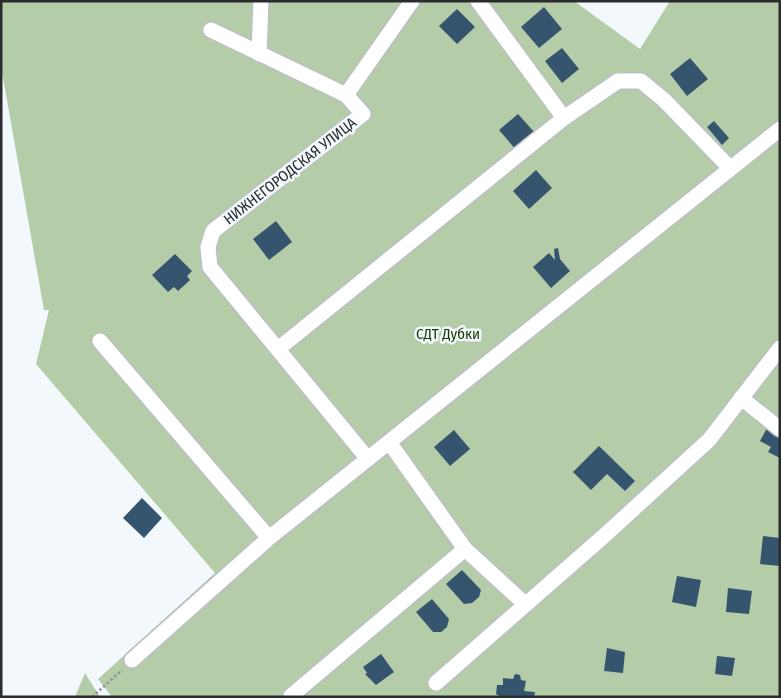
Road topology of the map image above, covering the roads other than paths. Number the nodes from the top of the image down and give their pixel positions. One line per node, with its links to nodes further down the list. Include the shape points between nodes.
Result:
1 (260, 1): 5 (street)
2 (412, 1): 6 (street, НИЖНЕГОРОДСКАЯ УЛИЦА)
3 (478, 1): 7 (street)
4 (211, 30): 5 (street)
5 (259, 54): 6 (street)
6 (346, 95): 12 (street, НИЖНЕГОРОДСКАЯ УЛИЦА, via 363,114 212,231 208,247 210,267)
7 (564, 118): 9 (street, via 618,81 641,80); 12 (street)
8 (780, 128): 9 (street)
9 (730, 168): 15 (street)
10 (100, 340): 17 (street)
11 (780, 348): 13 (street)
12 (278, 349): 16 (street, НИЖНЕГОРОДСКАЯ УЛИЦА)
13 (741, 398): 14 (street); 19 (street, via 709,440)
14 (780, 429)
15 (389, 442): 16 (street); 18 (street)
16 (368, 459): 17 (street)
17 (269, 538): 20 (street)
18 (466, 549): 19 (street); 22 (street)
19 (525, 604): 21 (street)
20 (132, 660)
21 (436, 683)
22 (291, 696)

